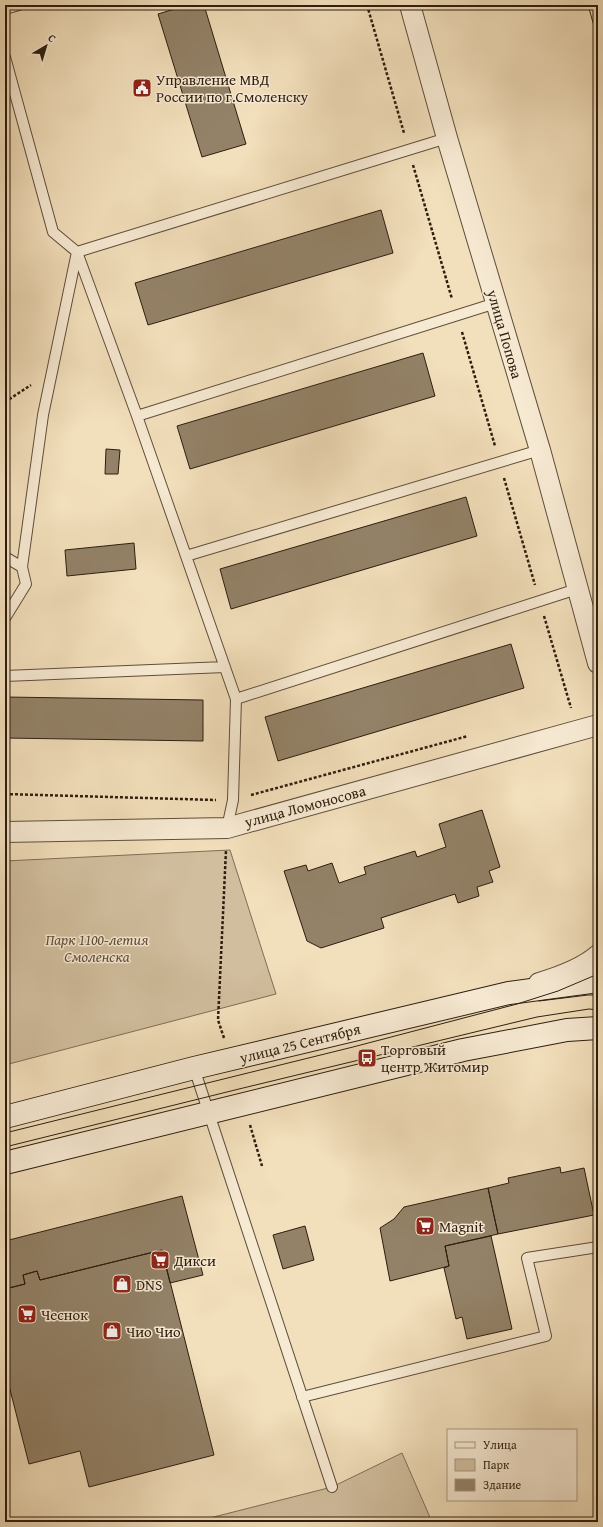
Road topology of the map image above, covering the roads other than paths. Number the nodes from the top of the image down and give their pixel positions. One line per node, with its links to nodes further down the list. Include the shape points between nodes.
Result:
1 (19, 5): 3 (lane)
2 (410, 5): 5 (street, улица Попова)
3 (5, 9)
4 (5, 57): 6 (lane, via 53,232)
5 (447, 138): 6 (lane); 7 (street, улица Попова)
6 (77, 252): 8 (lane); 12 (lane, via 43,415)
7 (496, 303): 8 (lane); 9 (street, улица Попова)
8 (137, 416): 10 (lane)
9 (540, 450): 10 (lane); 13 (street, улица Попова)
10 (186, 556): 16 (lane)
11 (5, 557): 12 (lane)
12 (22, 567): 14 (lane, via 26,584)
13 (577, 589): 15 (street, улица Попова); 18 (lane)
14 (5, 618)
15 (598, 663)
16 (226, 667): 17 (lane); 18 (lane)
17 (5, 676)
18 (236, 699): 20 (lane, via 233,800)
19 (598, 725): 20 (street, улица Ломоносова)
20 (227, 828): 21 (street, улица Ломоносова)
21 (5, 832)
22 (598, 955): 24 (street, via 560,976)
23 (598, 981): 24 (main road, улица 25 Сентября)
24 (509, 992): 26 (main road, улица 25 Сентября)
25 (598, 1028): 27 (main road, via 567,1030 463,1050)
26 (194, 1068): 27 (lane); 28 (main road, улица 25 Сентября)
27 (209, 1112): 29 (main road); 31 (lane)
28 (5, 1117)
29 (5, 1163)
30 (598, 1247): 31 (lane, via 527,1258 546,1336)
31 (302, 1397): 32 (lane)
32 (332, 1487)

